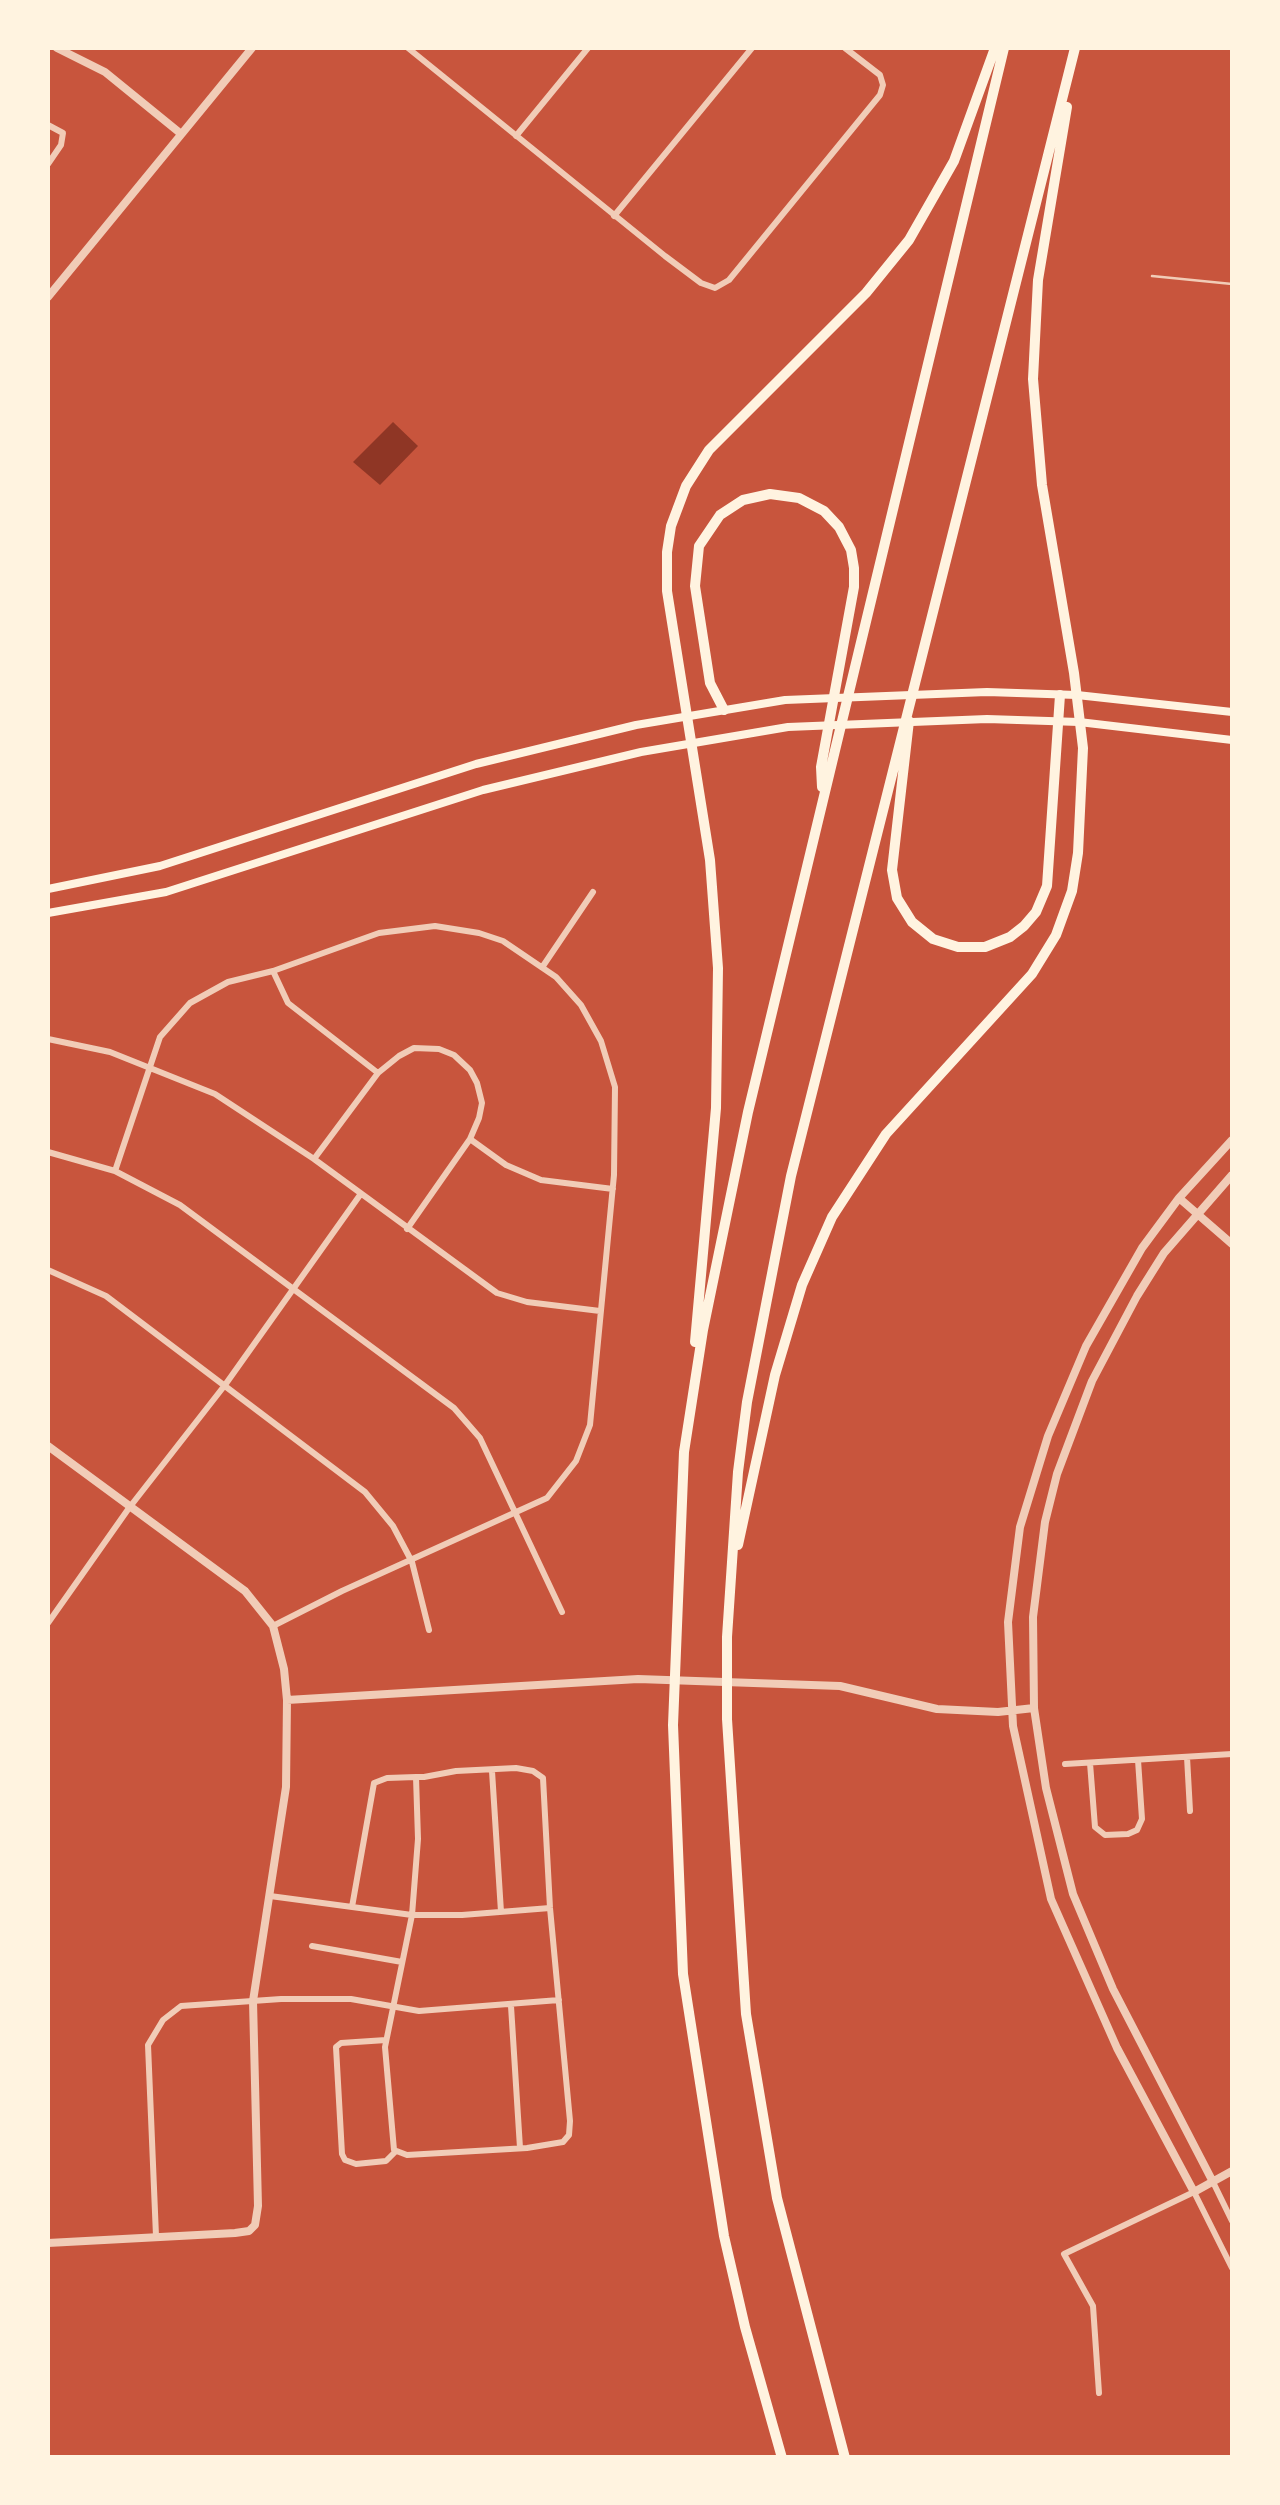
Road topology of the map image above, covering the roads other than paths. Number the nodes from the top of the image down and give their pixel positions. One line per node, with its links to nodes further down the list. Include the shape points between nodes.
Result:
1 (57, 48): 11 (street, via 105,72)
2 (252, 48): 11 (street)
3 (588, 48): 12 (street)
4 (752, 48): 14 (street)
5 (845, 48): 14 (street, via 880,75 880,95 729,280 715,288 701,283)
6 (994, 48): 22 (highway, via 954,161 909,240 866,293 724,433 686,486 666,565)
7 (1004, 48): 28 (highway, via 877,586)
8 (1077, 48): 19 (highway, via 1041,250 1033,368 1042,485); 27 (highway, via 917,665)
9 (414, 49): 12 (street)
10 (48, 125): 13 (street, via 63,133)
11 (180, 133): 17 (street)
12 (516, 136): 14 (street)
13 (48, 164)
14 (614, 216)
15 (1152, 276): 16 (lane)
16 (1232, 284)
17 (48, 297)
18 (1060, 695): 19 (main road); 20 (main road, via 785,700); 23 (highway)
19 (1077, 696): 21 (main road); 24 (highway)
20 (724, 710): 22 (main road); 28 (highway, via 710,682 694,570 700,546 708,529 743,500 770,494 799,498 824,511 842,532 855,578)
21 (1232, 712)
22 (686, 716): 26 (highway); 29 (main road, via 476,764 160,866)
23 (1060, 722): 24 (main road); 26 (main road, via 788,727); 27 (highway, via 1044,895 1024,926 994,945 940,942 901,907 892,870)
24 (1078, 722): 25 (main road); 60 (highway, via 1084,764 1078,852 1062,921 1032,974 886,1134 832,1217 775,1374)
25 (1232, 740)
26 (690, 743): 31 (main road, via 483,790 166,892); 53 (highway, via 714,896 719,1004)
27 (896, 773): 60 (highway, via 774,1252 742,1438)
28 (825, 776): 53 (highway)
29 (48, 889)
30 (593, 892): 32 (street)
31 (48, 913)
32 (543, 966): 33 (street, via 497,938 420,926 380,933); 43 (street, via 581,1005 606,1053 615,1087)
33 (273, 971): 35 (street, via 228,982 190,1003 160,1037); 36 (street, via 288,1004)
34 (48, 1039): 35 (street)
35 (150, 1065): 40 (street, via 220,1096); 41 (street)
36 (378, 1072): 37 (street, via 414,1048 454,1056 470,1070 482,1103); 40 (street)
37 (470, 1139): 43 (street, via 540,1180); 47 (street)
38 (1232, 1140): 45 (street)
39 (48, 1152): 41 (street)
40 (314, 1159): 44 (street)
41 (115, 1171): 50 (street, via 180,1205)
42 (1232, 1174): 46 (street)
43 (613, 1189): 51 (street)
44 (360, 1195): 47 (street); 50 (street)
45 (1179, 1198): 46 (street); 55 (street, via 1094,1330)
46 (1198, 1214): 48 (street); 56 (street, via 1137,1296 1092,1381)
47 (408, 1229): 51 (street, via 497,1293)
48 (1232, 1244)
49 (48, 1270): 52 (street, via 100,1292)
50 (295, 1289): 52 (street); 58 (street, via 466,1419)
51 (600, 1311): 58 (street, via 590,1425 576,1461 548,1498)
52 (225, 1385): 57 (street); 59 (street, via 364,1492)
53 (690, 1403): 100 (highway, via 673,1725 684,1974 731,2266)
54 (48, 1446): 57 (street)
55 (1040, 1460): 56 (street); 67 (street, via 1020,1527 1012,1587)
56 (1060, 1467): 66 (street, via 1036,1582)
57 (129, 1508): 62 (street); 63 (street, via 245,1591)
58 (518, 1513): 59 (street); 61 (street)
59 (412, 1562): 63 (street); 64 (street)
60 (730, 1580): 101 (highway, via 727,1720 742,1969 759,2102 792,2264)
61 (562, 1612)
62 (48, 1623)
63 (273, 1626): 65 (street)
64 (429, 1630)
65 (287, 1700): 67 (street, via 638,1678 840,1686 938,1709); 77 (street, via 286,1787)
66 (1034, 1708): 67 (street); 76 (street)
67 (1010, 1712): 78 (street)
68 (1232, 1754): 69 (street)
69 (1187, 1757): 70 (street); 75 (street)
70 (1138, 1760): 71 (street); 71 (street, via 1141,1823 1132,1833 1118,1834 1101,1834 1094,1825)
71 (1090, 1763): 72 (street)
72 (1065, 1764)
73 (492, 1771): 74 (street); 80 (street, via 516,1768 543,1778); 81 (street)
74 (416, 1777): 79 (street, via 374,1783); 82 (street)
75 (1190, 1811)
76 (1072, 1891): 78 (street); 93 (street)
77 (270, 1896): 79 (street); 86 (street)
78 (1051, 1899): 94 (street, via 1117,2048)
79 (352, 1907): 82 (street)
80 (550, 1908): 81 (street); 85 (street)
81 (502, 1912): 82 (street)
82 (412, 1915): 84 (street)
83 (312, 1946): 84 (street)
84 (402, 1962): 88 (street)
85 (559, 2000): 87 (street); 90 (street, via 569,2135 550,2146)
86 (253, 2001): 88 (street, via 350,1999); 96 (street, via 181,2006 148,2045); 96 (street, via 255,2225 236,2234)
87 (511, 2006): 88 (street); 90 (street)
88 (394, 2008): 89 (street)
89 (386, 2040): 91 (street); 91 (street, via 336,2047 342,2154 356,2164 386,2162)
90 (520, 2148): 91 (street)
91 (396, 2151)
92 (1232, 2171): 93 (street)
93 (1213, 2182): 94 (street); 95 (street)
94 (1194, 2192): 98 (street); 99 (street, via 1064,2254 1093,2306)
95 (1232, 2220)
96 (156, 2236): 97 (street)
97 (48, 2244)
98 (1232, 2268)
99 (1099, 2392)
100 (782, 2458)
101 (845, 2458)

